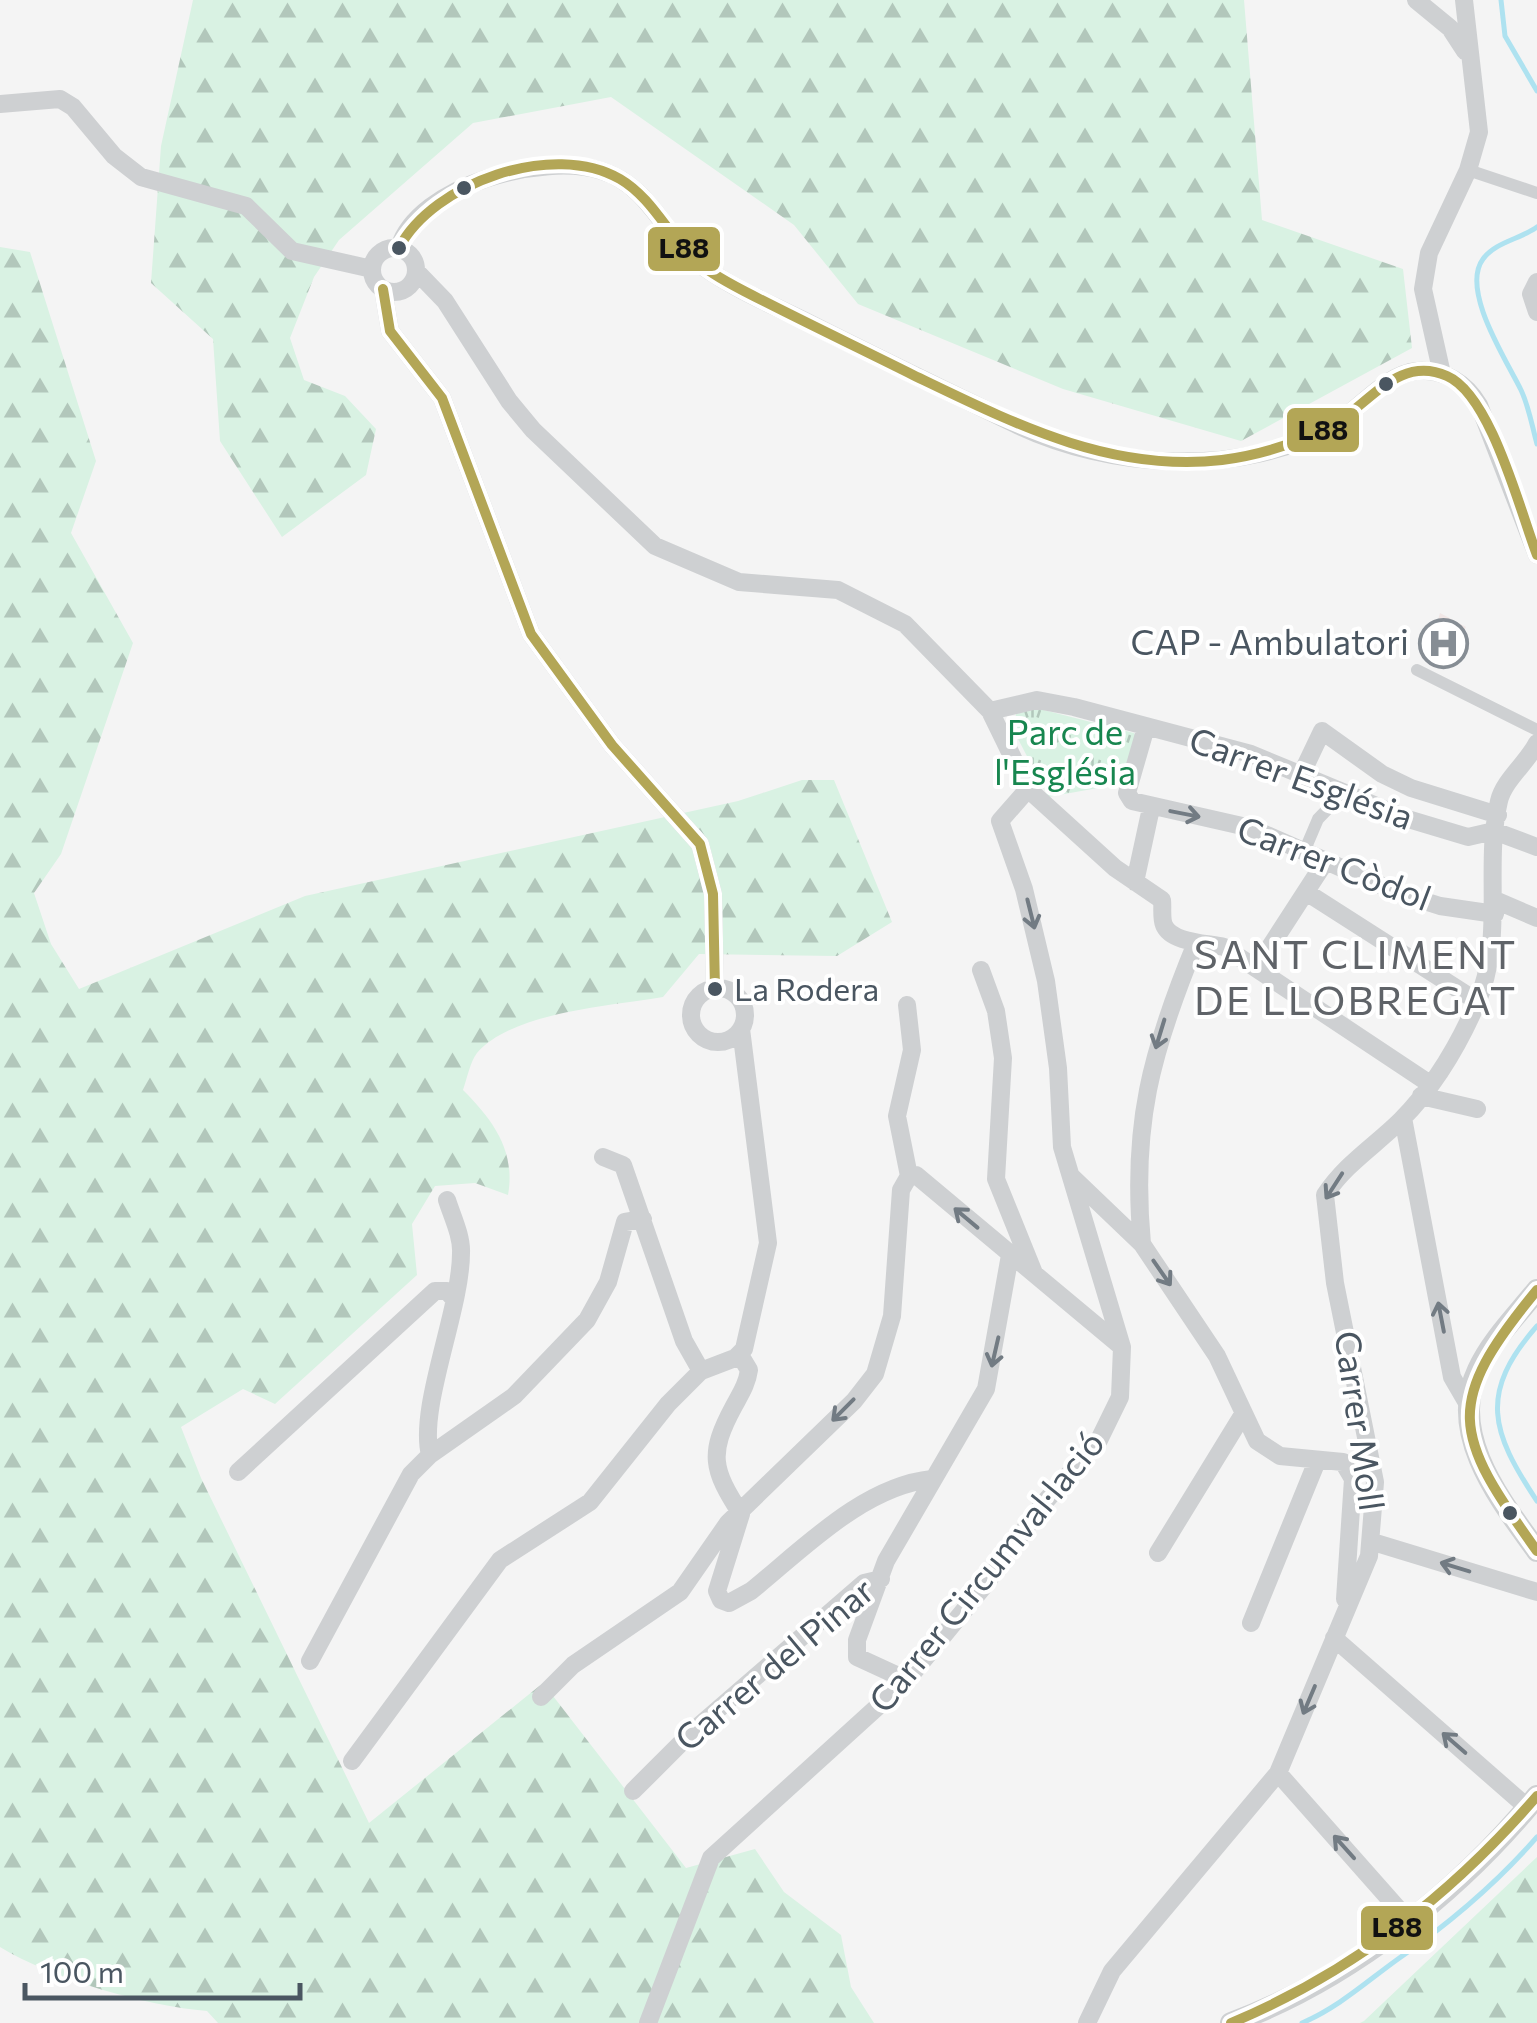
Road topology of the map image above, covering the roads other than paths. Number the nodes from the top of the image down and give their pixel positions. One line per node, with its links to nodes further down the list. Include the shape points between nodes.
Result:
1 (1416, 0): 3 (street, via 1450,28)
2 (1464, 0): 3 (street)
3 (1467, 56): 5 (street, via 1479,132)
4 (0, 104): 8 (street, via 60,99 141,177 246,206 292,252)
5 (1468, 170): 6 (street); 13 (street, via 1424,277)
6 (1537, 193)
7 (398, 248): 8 (street, via 381,252); 9 (street); 13 (street, via 423,214 483,180 552,166 598,169 633,187 701,265 750,295 1027,430 1139,458 1231,456 1284,446 1334,425 1398,377)
8 (372, 269): 11 (street)
9 (416, 271): 11 (street, via 406,288); 16 (street, via 445,301 524,418 655,546 739,582 825,587 864,600 905,624)
10 (1537, 282): 12 (street)
11 (383, 289): 35 (street, via 390,331 442,398 531,634 612,745 700,844 713,894)
12 (1537, 312)
13 (1442, 374): 14 (street, via 1466,387 1479,406)
14 (1537, 555)
15 (1418, 670): 18 (street)
16 (990, 711): 17 (street, Carrer Església, via 1047,701); 21 (street)
17 (1146, 728): 20 (street, Carrer Església, via 1218,744); 23 (street, via 1127,793)
18 (1537, 730)
19 (1537, 744): 24 (street, via 1502,792)
20 (1302, 774): 22 (street, Carrer Església); 24 (street, via 1322,731 1382,774)
21 (1028, 789): 28 (street); 44 (street, Carrer Circumval·lació, one-way to 44, via 1000,822 1043,969 1062,1147)
22 (1345, 790): 24 (street, Carrer Església, via 1408,819 1468,836); 26 (street, via 1318,819)
23 (1152, 808): 26 (street, Carrer Còdol, one-way to 26, via 1250,828); 28 (street)
24 (1496, 823): 25 (street); 30 (street, Carrer Moll)
25 (1537, 848)
26 (1304, 852): 27 (street, Carrer Còdol)
27 (1326, 862): 29 (street); 30 (street, Carrer Còdol, via 1426,902)
28 (1135, 882): 32 (street, via 1162,900 1164,927)
29 (1306, 892): 33 (street); 36 (street)
30 (1495, 907): 31 (street, Carrer Còdol); 36 (street, Carrer Moll)
31 (1537, 918)
32 (1196, 943): 33 (street, via 1224,947); 47 (street, one-way to 47, via 1159,1034 1146,1096 1137,1174)
33 (1257, 968): 39 (street)
34 (982, 970): 49 (street, via 1002,1058 996,1179)
35 (715, 989): 38 (street, via 729,991 742,1004); 38 (street, via 692,1008 697,1032 720,1042)
36 (1478, 1002): 39 (street, Carrer Moll)
37 (907, 1005): 43 (street, via 912,1050 897,1116)
38 (741, 1029): 55 (street, via 768,1243)
39 (1426, 1090): 40 (street); 41 (street, Carrer Moll)
40 (1478, 1108)
41 (1403, 1118): 57 (street, one-way to 41, via 1452,1377); 64 (street, Carrer Moll, one-way to 64, via 1340,1175 1324,1208 1375,1482)
42 (603, 1157): 46 (street, via 623,1166)
43 (908, 1176): 48 (street, one-way to 43, via 916,1175); 63 (street, one-way to 63, via 901,1190 883,1358 854,1400)
44 (1072, 1177): 47 (street); 52 (street, Carrer Circumval·lació)
45 (447, 1200): 51 (street, via 461,1246)
46 (643, 1219): 56 (street, via 684,1341); 59 (street, via 624,1222 602,1298 572,1337 503,1405)
47 (1142, 1244): 58 (street, one-way to 58, via 1217,1356)
48 (1010, 1255): 49 (street); 62 (street, Carrer del Pinar, one-way to 62, via 986,1390)
49 (1036, 1276): 53 (street)
50 (1537, 1290): 57 (street, via 1484,1359)
51 (454, 1298): 59 (street, via 425,1430); 61 (street, via 435,1291)
52 (1108, 1308): 53 (street, via 1096,1318); 54 (street, Carrer Circumval·lació)
53 (1082, 1315): 54 (street)
54 (1122, 1347): 73 (street, Carrer Circumval·lació, via 1120,1397 1099,1440)
55 (740, 1355): 56 (street); 63 (street, via 749,1370 747,1383 718,1436 715,1458)
56 (701, 1371): 75 (street, via 590,1502 515,1547 486,1574)
57 (1470, 1408): 66 (street, via 1480,1462)
58 (1242, 1416): 60 (street, via 1272,1454); 65 (street)
59 (430, 1455): 72 (street, via 399,1491)
60 (1318, 1461): 69 (street, via 1343,1462 1354,1479); 70 (street)
61 (238, 1472)
62 (932, 1479): 63 (street, via 908,1482 861,1507 730,1602 718,1591); 67 (street, Carrer del Pinar)
63 (741, 1514): 74 (street, via 680,1592 573,1665)
64 (1372, 1542): 68 (street, one-way to 64); 69 (street, Carrer Moll)
65 (1158, 1552)
66 (1537, 1552)
67 (881, 1580): 73 (street, via 855,1649 861,1659); 77 (street, Carrer del Pinar, via 864,1582)
68 (1537, 1592)
69 (1344, 1612): 71 (street, Carrer Moll)
70 (1251, 1623)
71 (1334, 1638): 76 (street, Carrer Moll, one-way to 76); 78 (street, one-way to 71)
72 (310, 1661)
73 (906, 1680): 80 (street, Carrer Circumval·lació, via 717,1850 701,1876)
74 (541, 1696)
75 (352, 1761)
76 (1278, 1773): 79 (street, one-way to 76); 81 (street, Carrer Moll, via 1112,1971)
77 (633, 1792)
78 (1532, 1802): 79 (street)
79 (1408, 1920): 82 (street, via 1354,1963)
80 (648, 2023)
81 (1087, 2023)
82 (1230, 2023)

